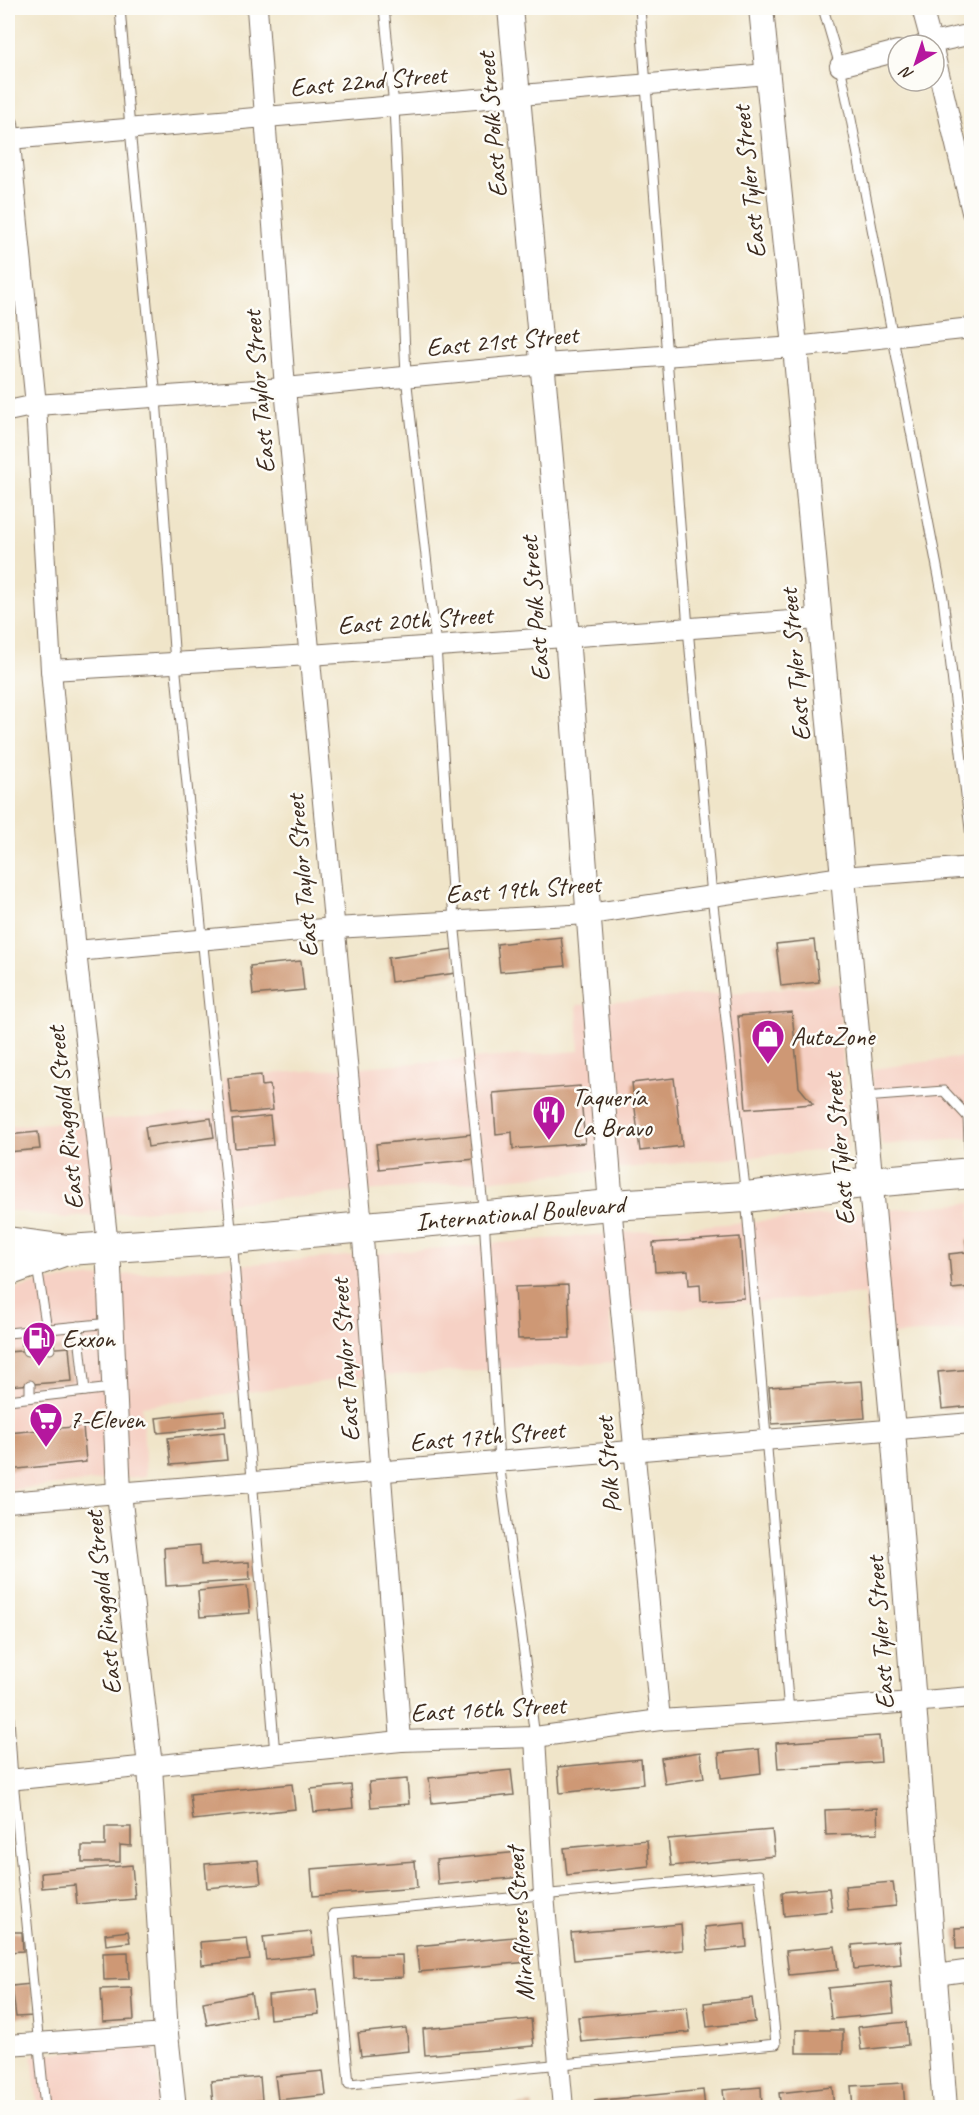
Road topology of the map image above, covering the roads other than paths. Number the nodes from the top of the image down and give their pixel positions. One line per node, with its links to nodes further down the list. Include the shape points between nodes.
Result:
1 (120, 8): 20 (lane)
2 (257, 8): 19 (street, East Taylor Street)
3 (384, 8): 18 (lane)
4 (510, 8): 17 (street, East Polk Street)
5 (640, 8): 15 (lane)
6 (761, 8): 14 (street, East Tyler Street)
7 (823, 8): 13 (lane)
8 (922, 8): 9 (street)
9 (927, 33)
10 (972, 34): 11 (street)
11 (946, 41)
12 (886, 54): 13 (street)
13 (840, 66): 24 (lane)
14 (767, 74): 15 (street, East 22nd Street); 25 (street, East Tyler Street)
15 (647, 84): 17 (street, East 22nd Street); 26 (lane)
16 (942, 93): 22 (street)
17 (517, 96): 18 (street, East 22nd Street); 27 (street, East Polk Street)
18 (394, 106): 19 (street, East 22nd Street); 28 (lane)
19 (264, 117): 20 (street, East 22nd Street); 29 (street, East Taylor Street)
20 (130, 129): 21 (street, East 22nd Street); 30 (lane)
21 (8, 131): 31 (street, East Ringgold Street)
22 (972, 212)
23 (972, 328): 24 (street, East 21st Street)
24 (893, 337): 25 (street, East 21st Street); 40 (lane, via 943,598)
25 (795, 347): 26 (street, East 21st Street); 33 (street, East Tyler Street)
26 (667, 356): 27 (street, East 21st Street); 34 (lane)
27 (544, 363): 28 (street, East 21st Street); 35 (street, East Polk Street)
28 (406, 376): 29 (street, East 21st Street); 36 (lane)
29 (285, 388): 30 (street, East 21st Street); 37 (street, East Taylor Street)
30 (156, 398): 31 (street, East 21st Street); 38 (lane)
31 (36, 405): 32 (street, East 21st Street); 39 (street, East Ringgold Street)
32 (8, 411)
33 (819, 619): 34 (street, East 20th Street); 42 (street, East Tyler Street)
34 (688, 628): 35 (street, East 20th Street); 43 (lane)
35 (567, 636): 36 (street, East 20th Street); 44 (street, East Polk Street)
36 (436, 646): 37 (street, East 20th Street); 45 (lane)
37 (310, 655): 38 (street, East 20th Street); 46 (street, East Taylor Street)
38 (175, 663): 39 (street, East 20th Street); 47 (lane)
39 (51, 670): 48 (street, East Ringgold Street)
40 (972, 846)
41 (972, 867): 42 (street, East 19th Street)
42 (842, 877): 43 (street, East 19th Street); 49 (street, East Tyler Street)
43 (712, 896): 44 (street, East 19th Street); 52 (lane)
44 (588, 914): 45 (street, East 19th Street); 53 (street, East Polk Street)
45 (454, 921): 46 (street, East 19th Street); 54 (lane)
46 (334, 928): 47 (street, East 19th Street); 55 (street, East Taylor Street)
47 (203, 939): 48 (street, East 19th Street); 56 (lane)
48 (76, 951): 58 (street, East Ringgold Street)
49 (863, 1097): 50 (lane, via 944,1091 968,1117); 51 (street, East Tyler Street)
50 (971, 1173): 51 (main road, International Boulevard)
51 (871, 1182): 52 (main road, International Boulevard); 78 (street, East Tyler Street)
52 (746, 1197): 53 (main road, International Boulevard); 79 (lane)
53 (611, 1206): 54 (main road, International Boulevard); 80 (street, Polk Street)
54 (484, 1217): 55 (main road, International Boulevard); 81 (lane)
55 (362, 1226): 56 (main road, International Boulevard); 82 (street, East Taylor Street)
56 (232, 1239): 58 (main road, International Boulevard); 83 (lane)
57 (8, 1242): 59 (main road, International Boulevard)
58 (108, 1246): 59 (main road, International Boulevard); 62 (street, East Ringgold Street)
59 (68, 1250): 60 (main road, International Boulevard)
60 (36, 1260): 61 (main road, International Boulevard); 64 (lane)
61 (8, 1271)
62 (111, 1323): 63 (lane); 72 (street, East Ringgold Street)
63 (78, 1326): 64 (lane); 73 (lane)
64 (48, 1329): 65 (lane); 67 (lane)
65 (26, 1331): 66 (lane); 68 (lane)
66 (8, 1333)
67 (50, 1349)
68 (27, 1351)
69 (54, 1382): 74 (lane)
70 (30, 1384): 75 (lane)
71 (8, 1387): 76 (lane)
72 (114, 1387): 73 (lane); 84 (street, East Ringgold Street)
73 (85, 1391): 74 (lane)
74 (55, 1394): 75 (lane)
75 (30, 1397): 76 (lane)
76 (8, 1400)
77 (972, 1423): 78 (street, East 17th Street)
78 (893, 1430): 79 (street, East 17th Street); 87 (street, East Tyler Street)
79 (765, 1441): 80 (street, East 17th Street); 89 (lane)
80 (634, 1449): 81 (street, East 17th Street); 90 (street, Polk Street)
81 (499, 1462): 82 (street, East 17th Street); 91 (lane)
82 (380, 1472): 83 (street, East 17th Street); 92 (street, East Taylor Street)
83 (252, 1482): 84 (street, East 17th Street); 93 (lane)
84 (119, 1493): 85 (street, East 17th Street); 94 (street, East Ringgold Street)
85 (8, 1502)
86 (972, 1697): 87 (street, East 16th Street)
87 (913, 1702): 89 (street, East 16th Street); 98 (street, East Tyler Street)
88 (8, 1703): 95 (lane)
89 (789, 1712): 90 (street, East 16th Street)
90 (660, 1720): 91 (street, East 16th Street)
91 (535, 1737): 92 (street, East 16th Street); 96 (street, Miraflores Street)
92 (401, 1741): 93 (street, East 16th Street)
93 (274, 1754): 94 (street, East 16th Street)
94 (150, 1766): 95 (street, East 16th Street); 99 (street, East Ringgold Street)
95 (10, 1780): 100 (lane)
96 (544, 1895): 102 (street, Miraflores Street); 102 (lane, via 333,1914 350,2084); 102 (lane, via 759,1875 776,2044)
97 (972, 1970): 98 (street)
98 (936, 1974): 106 (street, East Tyler Street)
99 (166, 2034): 100 (street); 104 (street, East Ringgold Street)
100 (38, 2043): 101 (street); 103 (lane)
101 (8, 2045)
102 (559, 2064): 105 (street, Miraflores Street)
103 (45, 2108)
104 (174, 2108)
105 (563, 2108)
106 (945, 2108)

